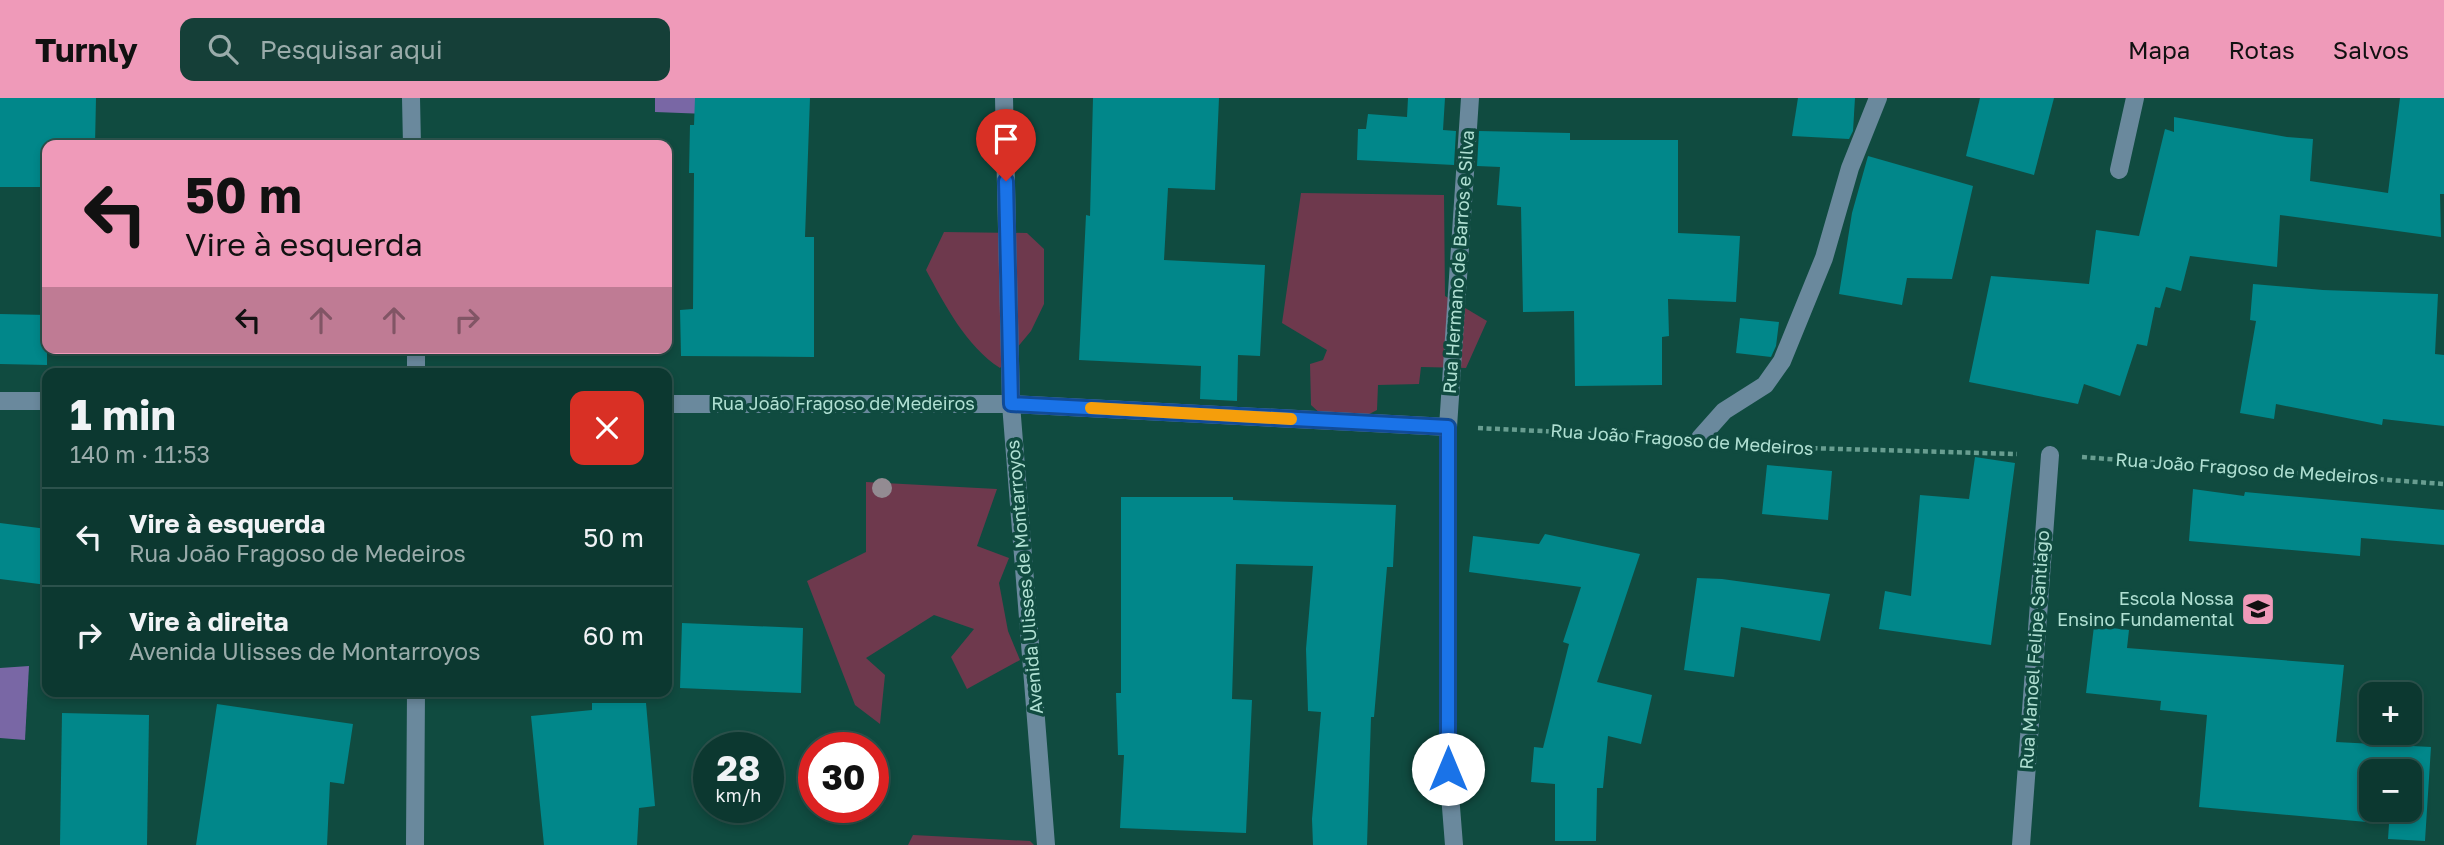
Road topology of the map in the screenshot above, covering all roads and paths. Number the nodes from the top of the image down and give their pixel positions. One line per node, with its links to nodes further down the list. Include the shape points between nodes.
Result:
1 (411, 98): 6 (street)
2 (1004, 98): 11 (street, Avenida Ulisses de Montarroyos)
3 (1470, 98): 12 (street, Rua Hermano de Barros e Silva)
4 (1878, 98): 13 (street, via 1850,168 1824,258 1782,361 1765,385 1724,411)
5 (2135, 98): 7 (street)
6 (411, 140)
7 (2119, 170)
8 (0, 401): 9 (street)
9 (42, 401)
10 (672, 404): 11 (street, Rua João Fragoso de Medeiros)
11 (1011, 404): 12 (street, Rua João Fragoso de Medeiros); 18 (street, Avenida Ulisses de Montarroyos)
12 (1448, 427): 13 (path, Rua João Fragoso de Medeiros); 19 (street, Rua Hermano de Barros e Silva, via 1448,769)
13 (1700, 438): 14 (path, Rua João Fragoso de Medeiros, via 1741,447)
14 (2050, 455): 15 (path, Rua João Fragoso de Medeiros); 20 (street, Rua Manoel Felipe Santiago)
15 (2444, 484)
16 (416, 697): 17 (street)
17 (415, 845)
18 (1046, 845)
19 (1454, 845)
20 (2021, 845)

